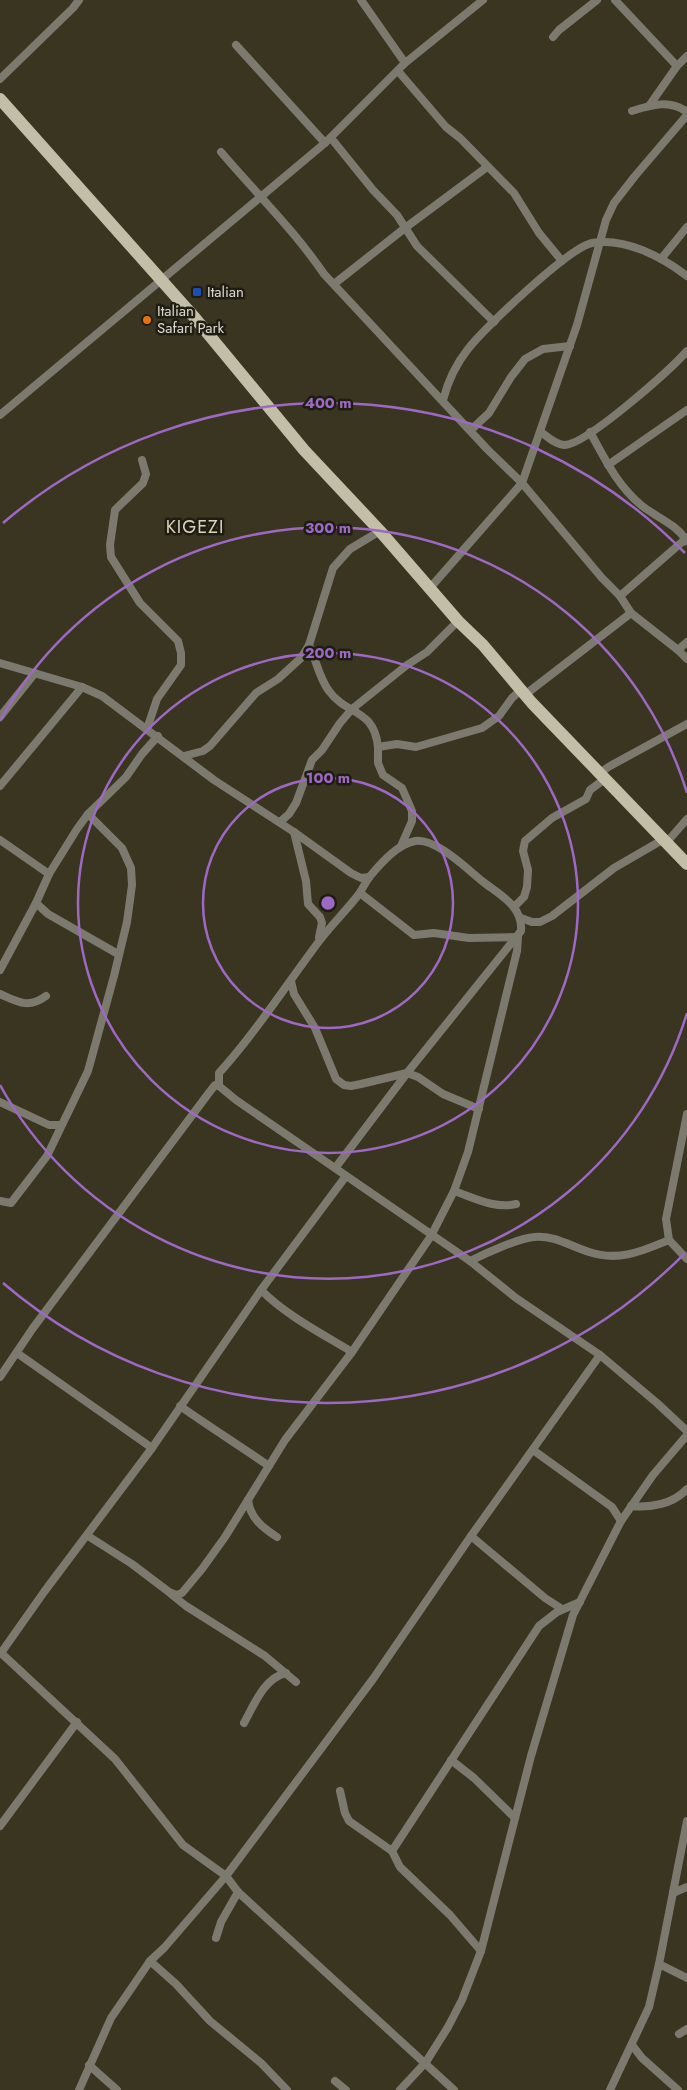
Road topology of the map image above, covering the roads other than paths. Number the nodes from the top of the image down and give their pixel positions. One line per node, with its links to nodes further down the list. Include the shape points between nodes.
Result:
1 (78, 0): 14 (street)
2 (362, 0): 11 (street)
3 (469, 0): 7 (street)
4 (483, 0): 7 (street)
5 (597, 0): 8 (street)
6 (616, 0): 12 (street)
7 (475, 7): 11 (street)
8 (554, 37)
9 (236, 46): 19 (street)
10 (687, 56): 12 (street)
11 (405, 63): 13 (street)
12 (677, 66): 16 (street)
13 (398, 71): 19 (street); 21 (street, via 446,127)
14 (0, 79)
15 (0, 98): 29 (main road)
16 (649, 106): 17 (street); 18 (street, via 679,106)
17 (632, 111)
18 (687, 114): 25 (street, via 614,203)
19 (328, 140): 22 (street); 24 (street, via 397,215)
20 (221, 152): 22 (street)
21 (487, 167): 24 (street); 27 (street, via 514,193 539,233)
22 (259, 197): 29 (street); 30 (street)
23 (687, 227): 26 (street)
24 (405, 228): 30 (street); 31 (street, via 428,258)
25 (600, 242): 26 (street, via 629,246); 27 (street, via 588,244); 32 (street)
26 (661, 259): 28 (street)
27 (562, 261): 31 (street)
28 (687, 276)
29 (162, 281): 36 (street); 43 (main road, via 304,450)
30 (334, 284): 34 (street)
31 (494, 322): 34 (street, via 462,357 448,381)
32 (570, 346): 37 (street, via 543,349 525,359 489,413); 38 (street)
33 (687, 351): 39 (street, via 651,386)
34 (443, 400): 37 (street)
35 (687, 410): 41 (street)
36 (0, 415)
37 (471, 430): 42 (street)
38 (541, 432): 39 (street, via 564,445); 42 (street)
39 (590, 432): 41 (street)
40 (142, 460): 60 (street, via 146,474 143,483 115,510 111,557 140,603 178,641 181,653 181,665 157,699)
41 (608, 464): 44 (street, via 626,492 677,528)
42 (522, 483): 45 (street); 46 (street)
43 (380, 531): 45 (main road); 50 (street, via 350,549 333,568)
44 (687, 541): 46 (street)
45 (430, 588): 48 (main road)
46 (620, 596): 47 (street)
47 (631, 613): 51 (street); 56 (street)
48 (458, 621): 56 (main road); 57 (street, via 427,652)
49 (687, 642): 51 (street)
50 (309, 645): 57 (street, via 326,687 344,707); 63 (street, via 301,658 278,679 256,693 210,746 204,751)
51 (678, 650): 52 (street)
52 (687, 659)
53 (0, 663): 54 (street)
54 (35, 673): 55 (street); 58 (street)
55 (82, 686): 60 (street, via 102,696); 65 (street)
56 (524, 691): 62 (street, via 512,698 499,716 482,728 416,747 397,744); 64 (main road)
57 (352, 709): 62 (street, via 370,723); 68 (street, via 312,760 296,803)
58 (0, 717)
59 (687, 724): 64 (street, via 610,766)
60 (147, 729): 61 (street)
61 (158, 736): 63 (street); 66 (street, via 126,777)
62 (378, 747): 72 (street, via 378,763 384,775 402,788 412,811 412,821)
63 (184, 756): 68 (street, via 214,780)
64 (604, 775): 71 (main road); 78 (street, via 586,799 552,818 525,841 527,887 524,897)
65 (0, 786)
66 (88, 814): 74 (street); 83 (street, via 122,848 131,868 128,918)
67 (687, 819): 71 (street)
68 (280, 822): 69 (street)
69 (294, 832): 75 (street, via 351,874); 81 (street, via 308,904 322,922)
70 (0, 840): 74 (street)
71 (666, 840): 73 (main road); 79 (street, via 614,868 552,916 540,922)
72 (402, 846): 75 (street); 78 (street, via 415,841 433,844)
73 (687, 864)
74 (49, 874): 77 (street)
75 (369, 877): 76 (street)
76 (360, 893): 80 (street, via 414,935); 81 (street)
77 (36, 903): 82 (street); 83 (street, via 48,914)
78 (514, 907): 79 (street)
79 (521, 918): 80 (street)
80 (518, 937): 88 (street); 91 (street)
81 (317, 944): 85 (street)
82 (3, 954): 84 (street)
83 (118, 954): 93 (street, via 88,1070)
84 (0, 970)
85 (291, 981): 88 (street, via 294,994 315,1028 336,1079 351,1086); 89 (street, via 219,1073)
86 (0, 994): 87 (street, via 24,1004 32,1004)
87 (46, 996)
88 (407, 1073): 91 (street, via 418,1076 443,1094); 94 (street)
89 (219, 1086): 94 (street); 105 (street, via 215,1085 208,1094)
90 (0, 1102): 93 (street, via 49,1125)
91 (479, 1109): 96 (street)
92 (687, 1114): 100 (street, via 666,1218)
93 (61, 1125): 97 (street, via 47,1156 18,1196 11,1203)
94 (336, 1167): 95 (street)
95 (346, 1176): 99 (street); 103 (street)
96 (454, 1191): 98 (street, via 503,1207); 99 (street)
97 (0, 1201)
98 (516, 1204)
99 (431, 1236): 102 (street); 104 (street)
100 (670, 1240): 101 (street); 102 (street, via 632,1255 614,1255 591,1253 557,1238 535,1236)
101 (687, 1259)
102 (470, 1262): 106 (street, via 516,1298)
103 (261, 1290): 104 (street, via 304,1323); 108 (street)
104 (352, 1352): 112 (street)
105 (17, 1353): 107 (street); 110 (street)
106 (600, 1355): 109 (street); 111 (street)
107 (0, 1377)
108 (180, 1406): 110 (street); 112 (street)
109 (687, 1433): 115 (street)
110 (152, 1448): 117 (street)
111 (532, 1450): 116 (street, via 612,1507); 118 (street)
112 (269, 1466): 114 (street)
113 (687, 1489): 115 (street, via 660,1504)
114 (248, 1500): 119 (street, via 255,1519); 120 (street, via 189,1586 176,1595)
115 (631, 1506): 116 (street)
116 (621, 1521): 121 (street)
117 (88, 1536): 120 (street); 123 (street)
118 (471, 1536): 122 (street); 134 (street, via 374,1679)
119 (277, 1537)
120 (169, 1592): 124 (street)
121 (580, 1602): 122 (street); 130 (street, via 558,1662)
122 (562, 1609): 128 (street, via 544,1621 530,1639)
123 (1, 1652): 126 (street)
124 (286, 1673): 125 (street); 127 (street, via 269,1683)
125 (296, 1682)
126 (77, 1722): 132 (street); 134 (street, via 115,1759 183,1845)
127 (244, 1723)
128 (451, 1760): 130 (street); 133 (street)
129 (340, 1791): 133 (street, via 349,1822)
130 (515, 1818): 139 (street)
131 (687, 1821): 137 (street)
132 (0, 1826)
133 (392, 1851): 139 (street, via 400,1867)
134 (226, 1876): 136 (street); 140 (street)
135 (687, 1887): 137 (street)
136 (238, 1892): 138 (street); 146 (street)
137 (674, 1893): 141 (street)
138 (216, 1938)
139 (481, 1950): 146 (street, via 462,2000)
140 (150, 1961): 147 (street, via 111,2018); 151 (street, via 210,2021 262,2063)
141 (659, 1964): 142 (street); 145 (street, via 649,2007)
142 (687, 1978)
143 (687, 2029): 144 (street)
144 (679, 2034)
145 (632, 2045): 155 (street); 156 (street)
146 (426, 2062): 153 (street); 154 (street)
147 (89, 2065): 149 (street); 150 (street)
148 (335, 2081): 152 (street)
149 (79, 2090)
150 (117, 2090)
151 (287, 2090)
152 (346, 2090)
153 (400, 2090)
154 (454, 2090)
155 (610, 2090)
156 (678, 2090)

